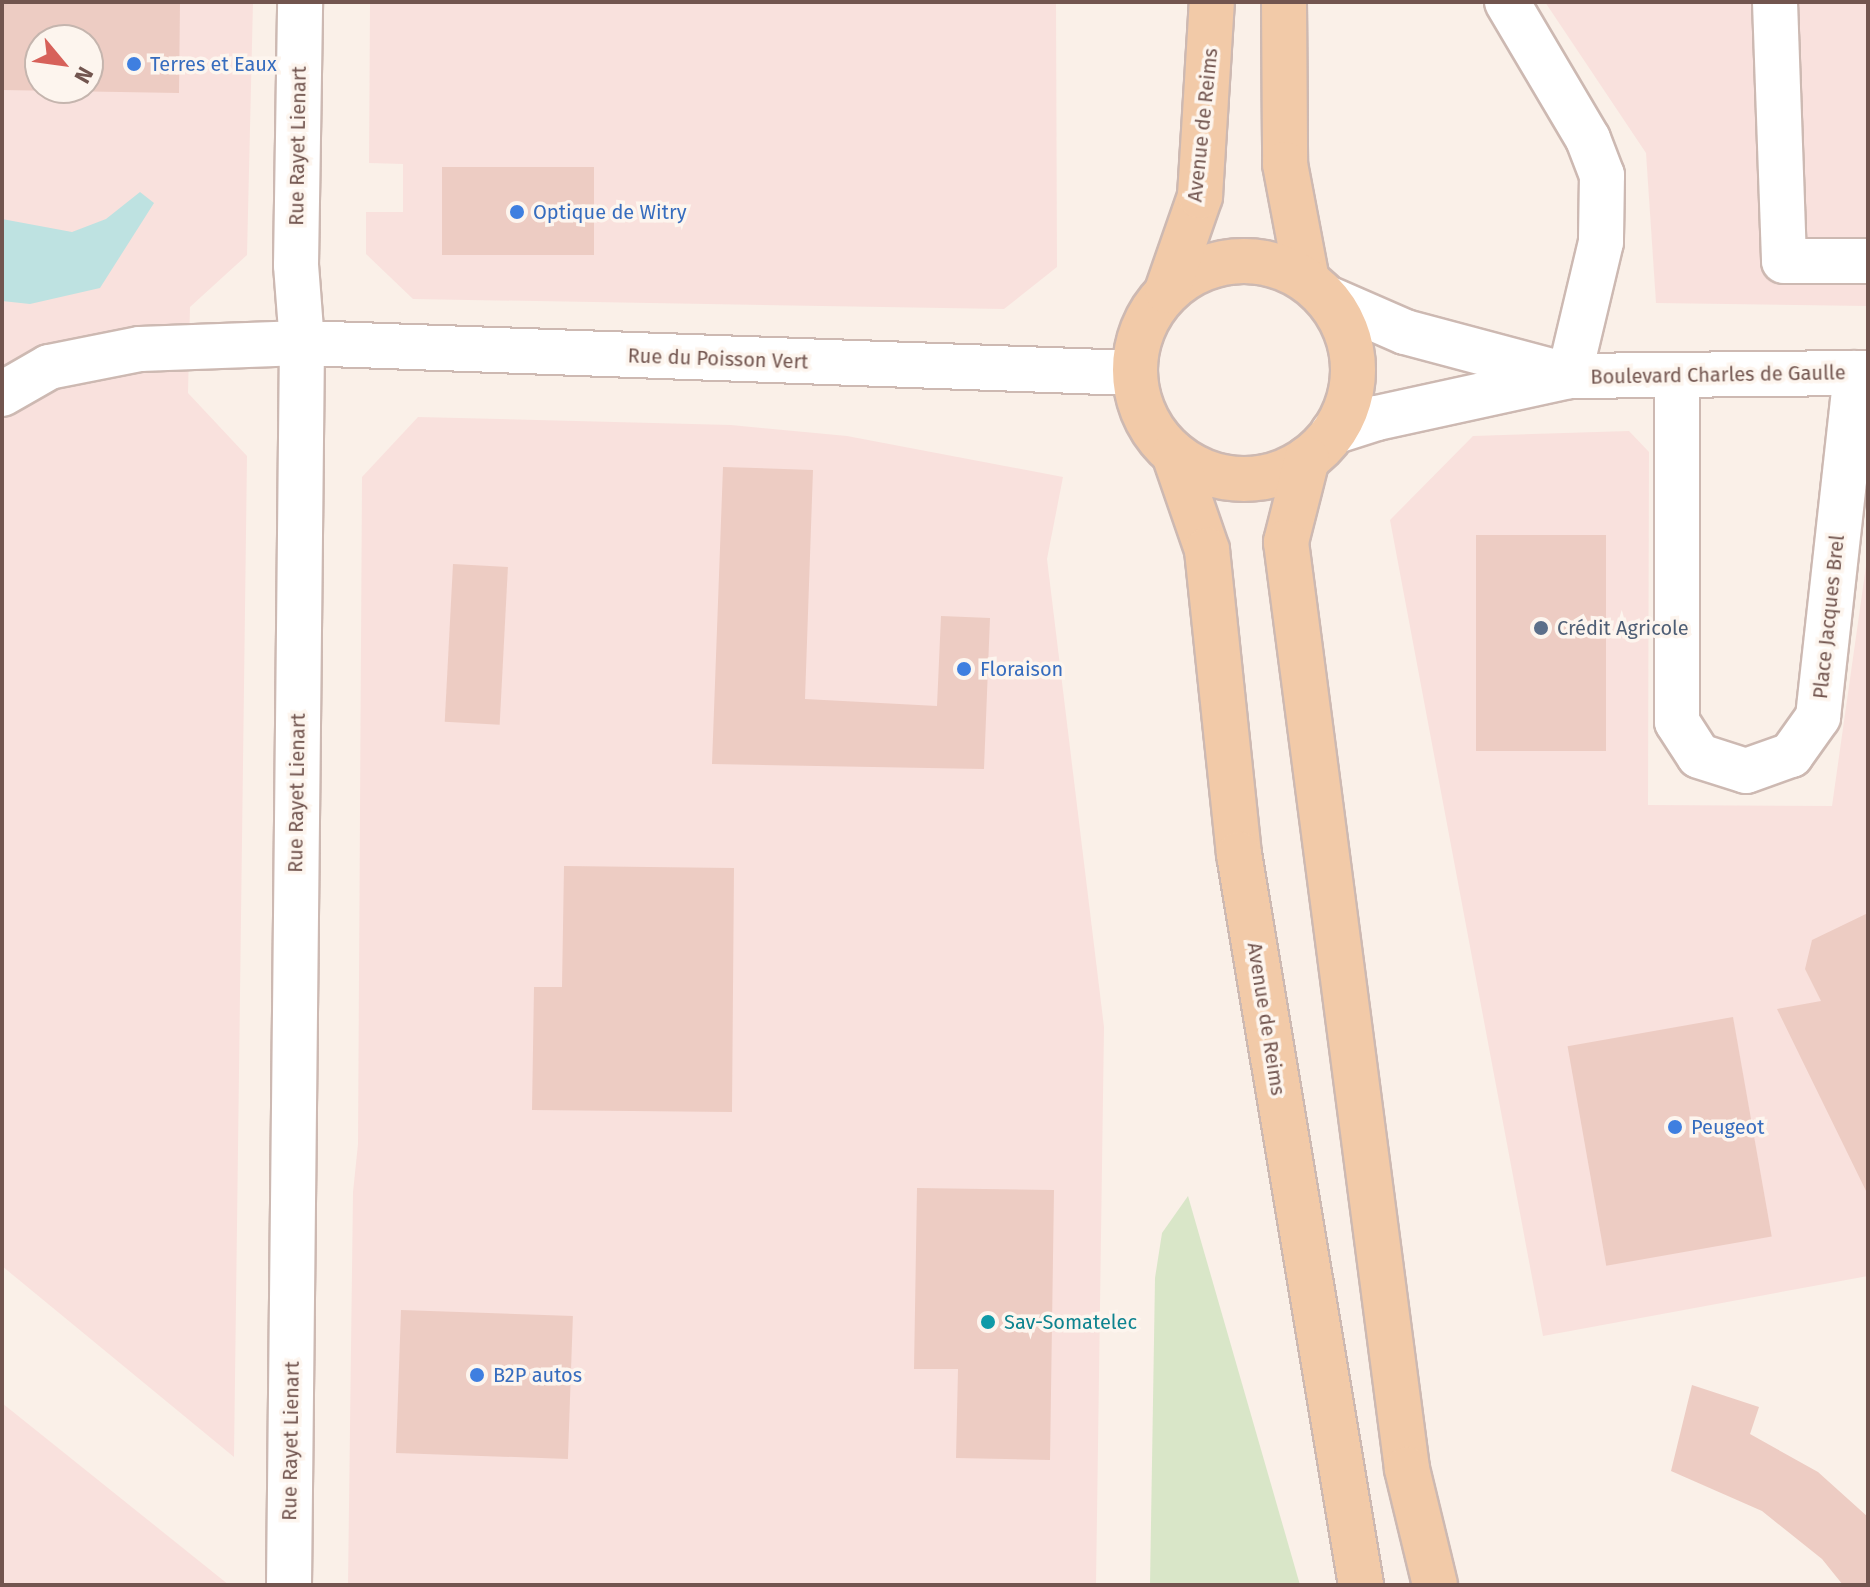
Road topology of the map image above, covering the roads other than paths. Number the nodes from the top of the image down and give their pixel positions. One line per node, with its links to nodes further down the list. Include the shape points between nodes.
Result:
1 (300, 2): 9 (street, Rue Rayet Lienart, via 296,265)
2 (1212, 2): 8 (main road, Avenue de Reims, via 1200,196)
3 (1284, 2): 7 (main road, via 1285,164)
4 (1507, 2): 12 (street, via 1588,139 1602,175 1601,242)
5 (1775, 2): 6 (street, via 1784,261)
6 (1868, 261)
7 (1317, 289): 8 (main road, Avenue de Reims, via 1274,264 1236,260 1199,270); 12 (street, Boulevard Charles de Gaulle, via 1405,332); 15 (main road, via 1346,329 1353,364 1349,400)
8 (1167, 291): 10 (main road, Avenue de Reims, via 1149,315)
9 (302, 343): 10 (street, Rue du Poisson Vert); 14 (street, Rue du Poisson Vert, via 140,349 49,367); 17 (street, Rue Rayet Lienart)
10 (1134, 373): 16 (main road, Avenue de Reims, via 1153,431)
11 (1862, 373): 13 (street, Boulevard Charles de Gaulle); 13 (street, Place Jacques Brel, via 1818,717 1791,755 1746,771 1699,756 1677,722)
12 (1569, 376): 13 (street, Boulevard Charles de Gaulle); 15 (street, Boulevard Charles de Gaulle)
13 (1677, 378)
14 (2, 394)
15 (1320, 446): 16 (main road, Avenue de Reims, via 1275,474 1239,479 1204,472); 19 (main road, via 1286,542 1407,1469)
16 (1174, 454): 18 (main road, Avenue de Reims, via 1207,550 1239,854)
17 (289, 1585)
18 (1361, 1585)
19 (1435, 1585)

